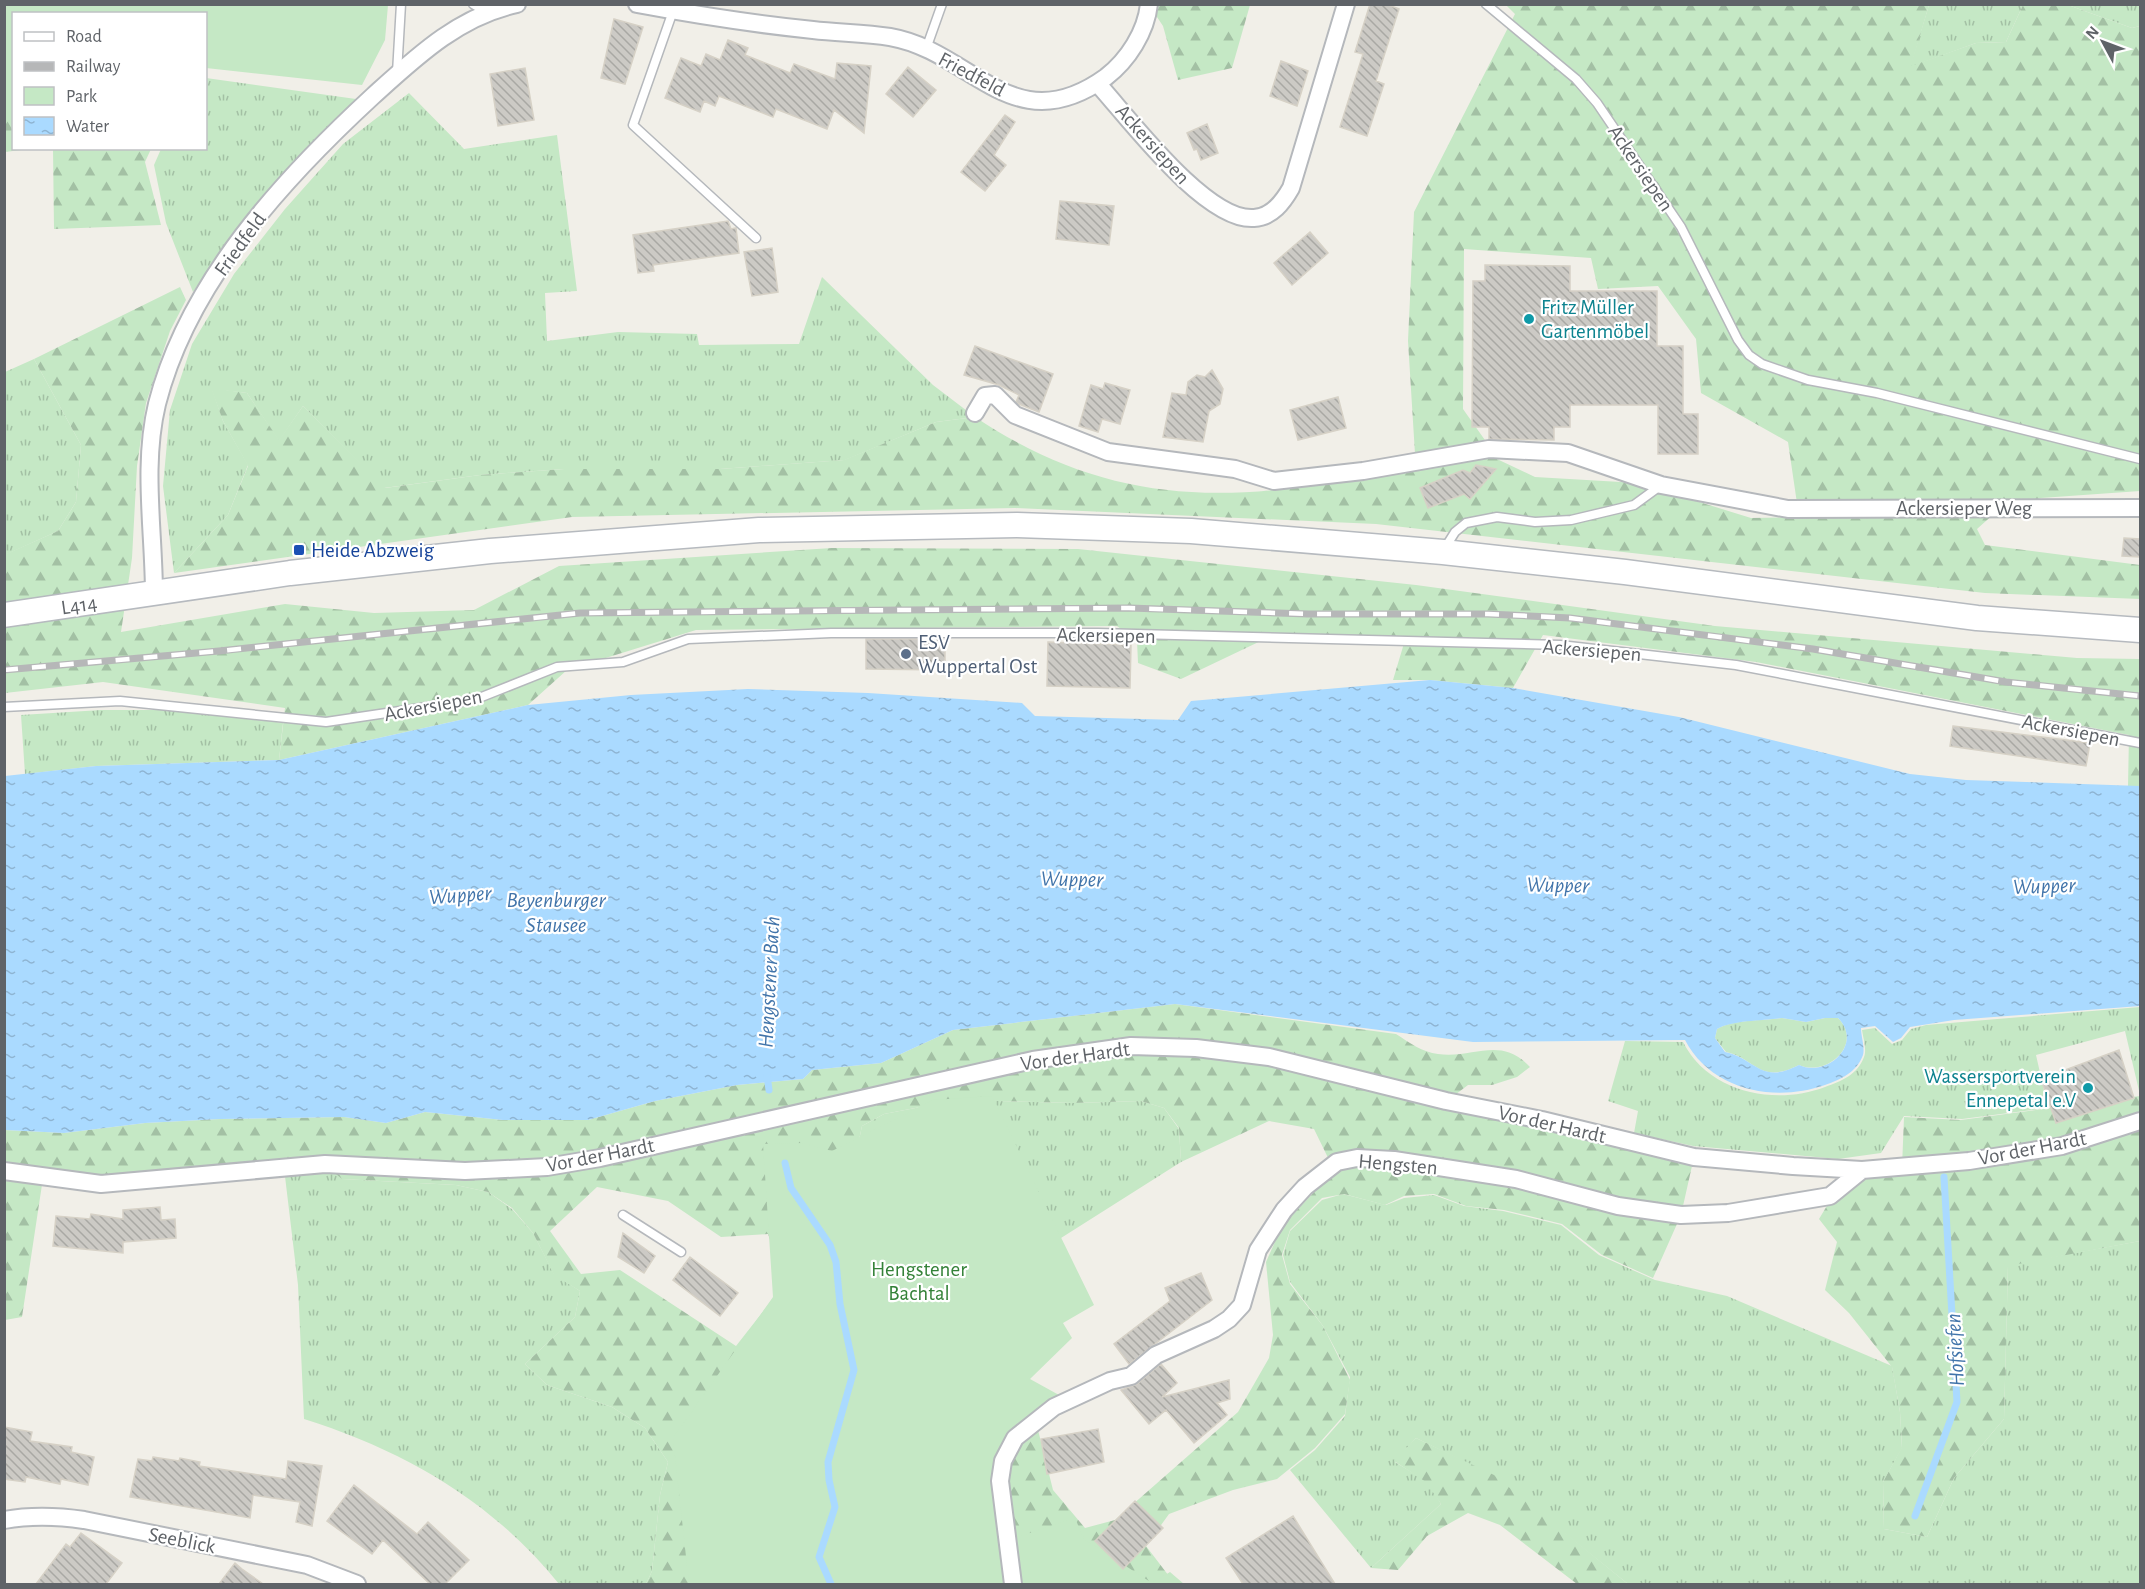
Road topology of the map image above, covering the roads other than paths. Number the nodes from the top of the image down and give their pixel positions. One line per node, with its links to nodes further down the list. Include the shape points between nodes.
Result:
1 (401, 4): 12 (lane)
2 (473, 4): 10 (lane)
3 (517, 4): 10 (street, Friedfeld)
4 (942, 4): 11 (lane, Friedfeld)
5 (1149, 4): 13 (street, Friedfeld, via 1140,34 1126,58)
6 (1346, 4): 13 (street, Ackersiepen, via 1292,188 1279,206 1264,216 1242,218 1190,186)
7 (1486, 4): 16 (lane, Ackersiepen, via 1576,79 1597,103 1681,227 1738,340 1762,364 1808,380 1877,393)
8 (647, 5): 9 (street, Friedfeld)
9 (673, 11): 11 (street, Friedfeld, via 884,36); 14 (lane, via 633,125)
10 (489, 13): 12 (street, Friedfeld, via 446,34)
11 (926, 49): 13 (street, Friedfeld, via 988,86 1034,101 1078,93)
12 (397, 74): 20 (street, Friedfeld, via 314,154 256,220 214,279 180,338 157,406 151,442)
13 (1097, 83)
14 (756, 238)
15 (975, 413): 17 (street, via 985,396 995,395 1015,415 1108,452 1235,469 1274,481 1363,471 1489,449 1568,453)
16 (2140, 459)
17 (1661, 485): 18 (street, Ackersieper Weg, via 1788,509); 19 (lane, via 1634,505 1571,520 1535,522 1497,517 1466,523 1455,532)
18 (2140, 508)
19 (1443, 552): 20 (main road, L414, via 1106,527 840,526 490,551 290,573); 22 (main road, L414, via 1977,618)
20 (154, 595): 21 (main road, L414)
21 (4, 615)
22 (2140, 630)
23 (4, 707): 24 (lane, Ackersiepen, via 120,701 326,722 474,700 557,667 623,662 688,639 831,633 1098,633 1560,645 1737,664)
24 (2140, 743)
25 (2140, 1121): 26 (street, Vor der Hardt, via 2062,1146 1969,1161)
26 (1862, 1170): 27 (street, Vor der Hardt, via 1694,1157 1269,1057 1196,1048 1131,1046 1033,1060 547,1167 465,1171 325,1164 101,1184); 32 (street, Hengsten, via 1830,1196 1728,1213 1681,1215 1618,1206 1516,1179 1394,1160 1343,1159 1305,1187 1284,1210 1258,1250 1242,1305 1229,1319 1156,1355 1131,1376 1075,1396 1034,1421 1008,1448 1001,1470 1003,1519)
27 (4, 1171)
28 (623, 1215): 29 (lane)
29 (681, 1252)
30 (4, 1520): 31 (street, Seeblick, via 23,1516 84,1520 307,1565)
31 (357, 1584)
32 (1013, 1584)

